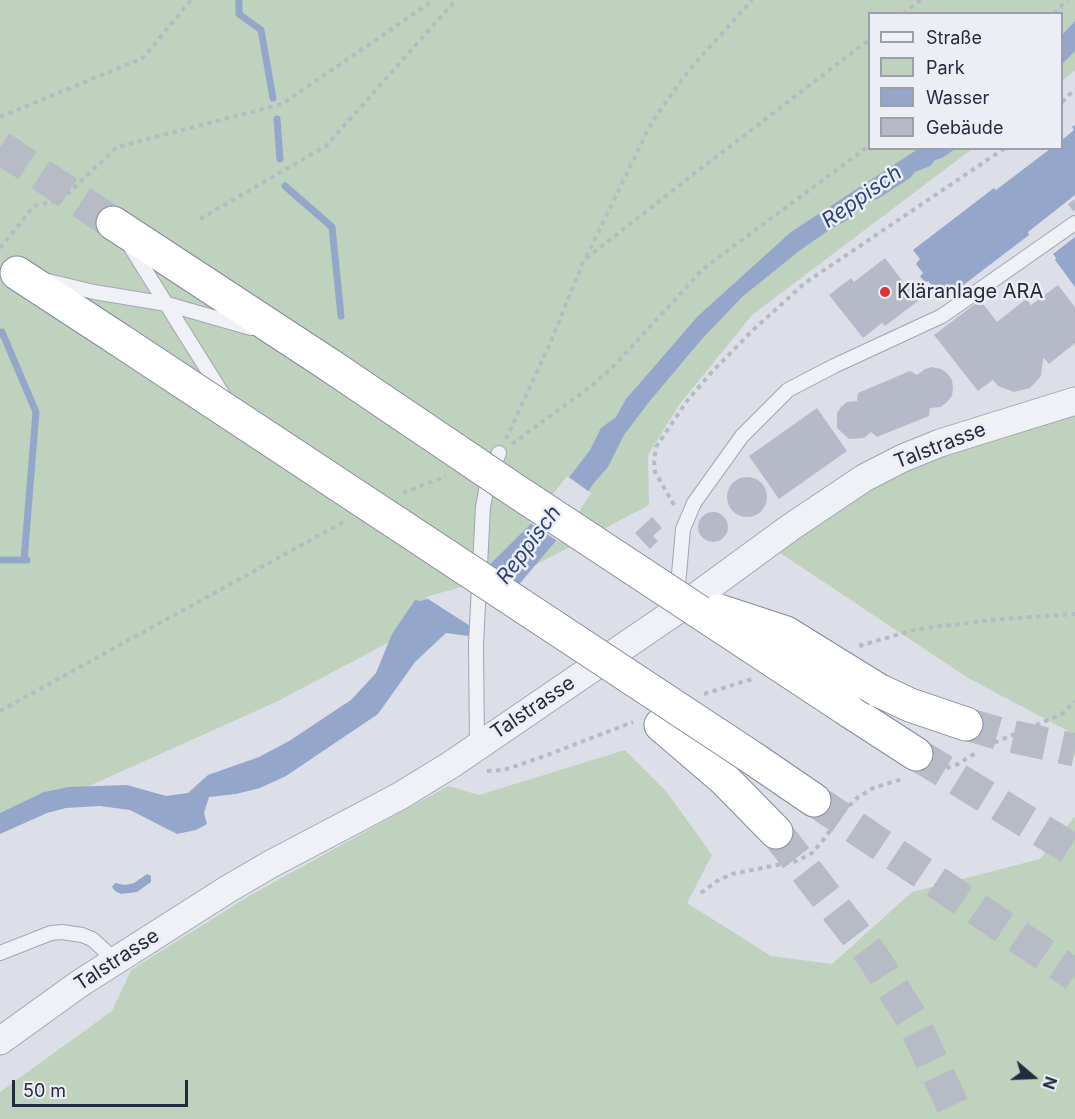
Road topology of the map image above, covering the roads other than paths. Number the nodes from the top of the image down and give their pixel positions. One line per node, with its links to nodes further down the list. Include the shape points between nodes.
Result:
1 (1075, 223): 10 (lane, via 942,316 788,390 742,436 698,496 682,537)
2 (113, 224): 4 (lane); 5 (highway)
3 (8, 260): 4 (lane, via 94,292); 7 (highway, bridge, via 118,339)
4 (167, 304): 5 (lane, via 236,322); 7 (lane)
5 (297, 344): 10 (highway, bridge)
6 (1075, 401): 10 (street, Talstrasse, via 940,443 883,468)
7 (243, 421): 9 (highway, bridge)
8 (499, 453): 9 (lane, via 485,491)
9 (479, 572): 12 (lane); 14 (highway, bridge); 15 (highway, bridge, via 520,625 661,725 724,779)
10 (677, 604): 11 (highway, bridge, via 786,633 878,690); 12 (street, Talstrasse); 13 (highway, bridge, via 848,710)
11 (966, 724)
12 (477, 747): 17 (street, Talstrasse, via 399,796 242,880)
13 (918, 768)
14 (814, 800)
15 (776, 832)
16 (0, 953): 17 (lane, via 62,932 92,939)
17 (115, 960): 18 (street, Talstrasse)
18 (0, 1041)

